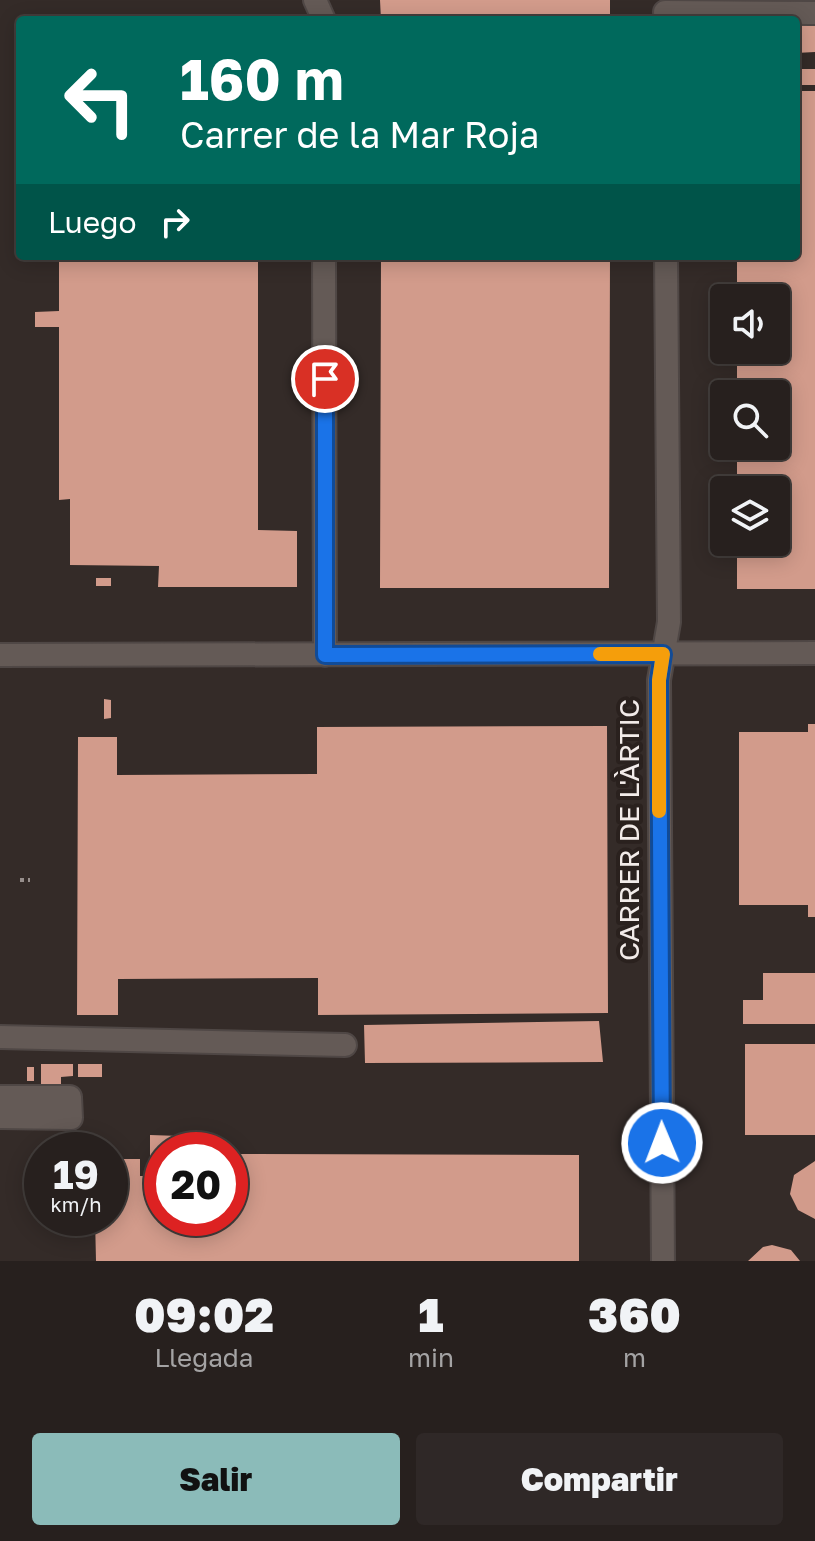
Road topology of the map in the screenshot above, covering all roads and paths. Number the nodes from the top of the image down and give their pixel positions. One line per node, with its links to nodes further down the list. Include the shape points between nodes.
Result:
1 (665, 11): 2 (lane)
2 (815, 13)
3 (324, 260): 8 (lane)
4 (666, 260): 6 (lane, CARRER DE L'ÀRTIC, via 669,622)
5 (815, 653): 6 (lane)
6 (663, 654): 8 (lane); 15 (lane, CARRER DE L'ÀRTIC)
7 (0, 655): 8 (lane)
8 (325, 655)
9 (20, 880): 10 (path)
10 (30, 880)
11 (0, 1037): 12 (lane)
12 (345, 1045)
13 (0, 1097): 14 (lane, via 70,1097 71,1118)
14 (0, 1117)
15 (663, 1261)

